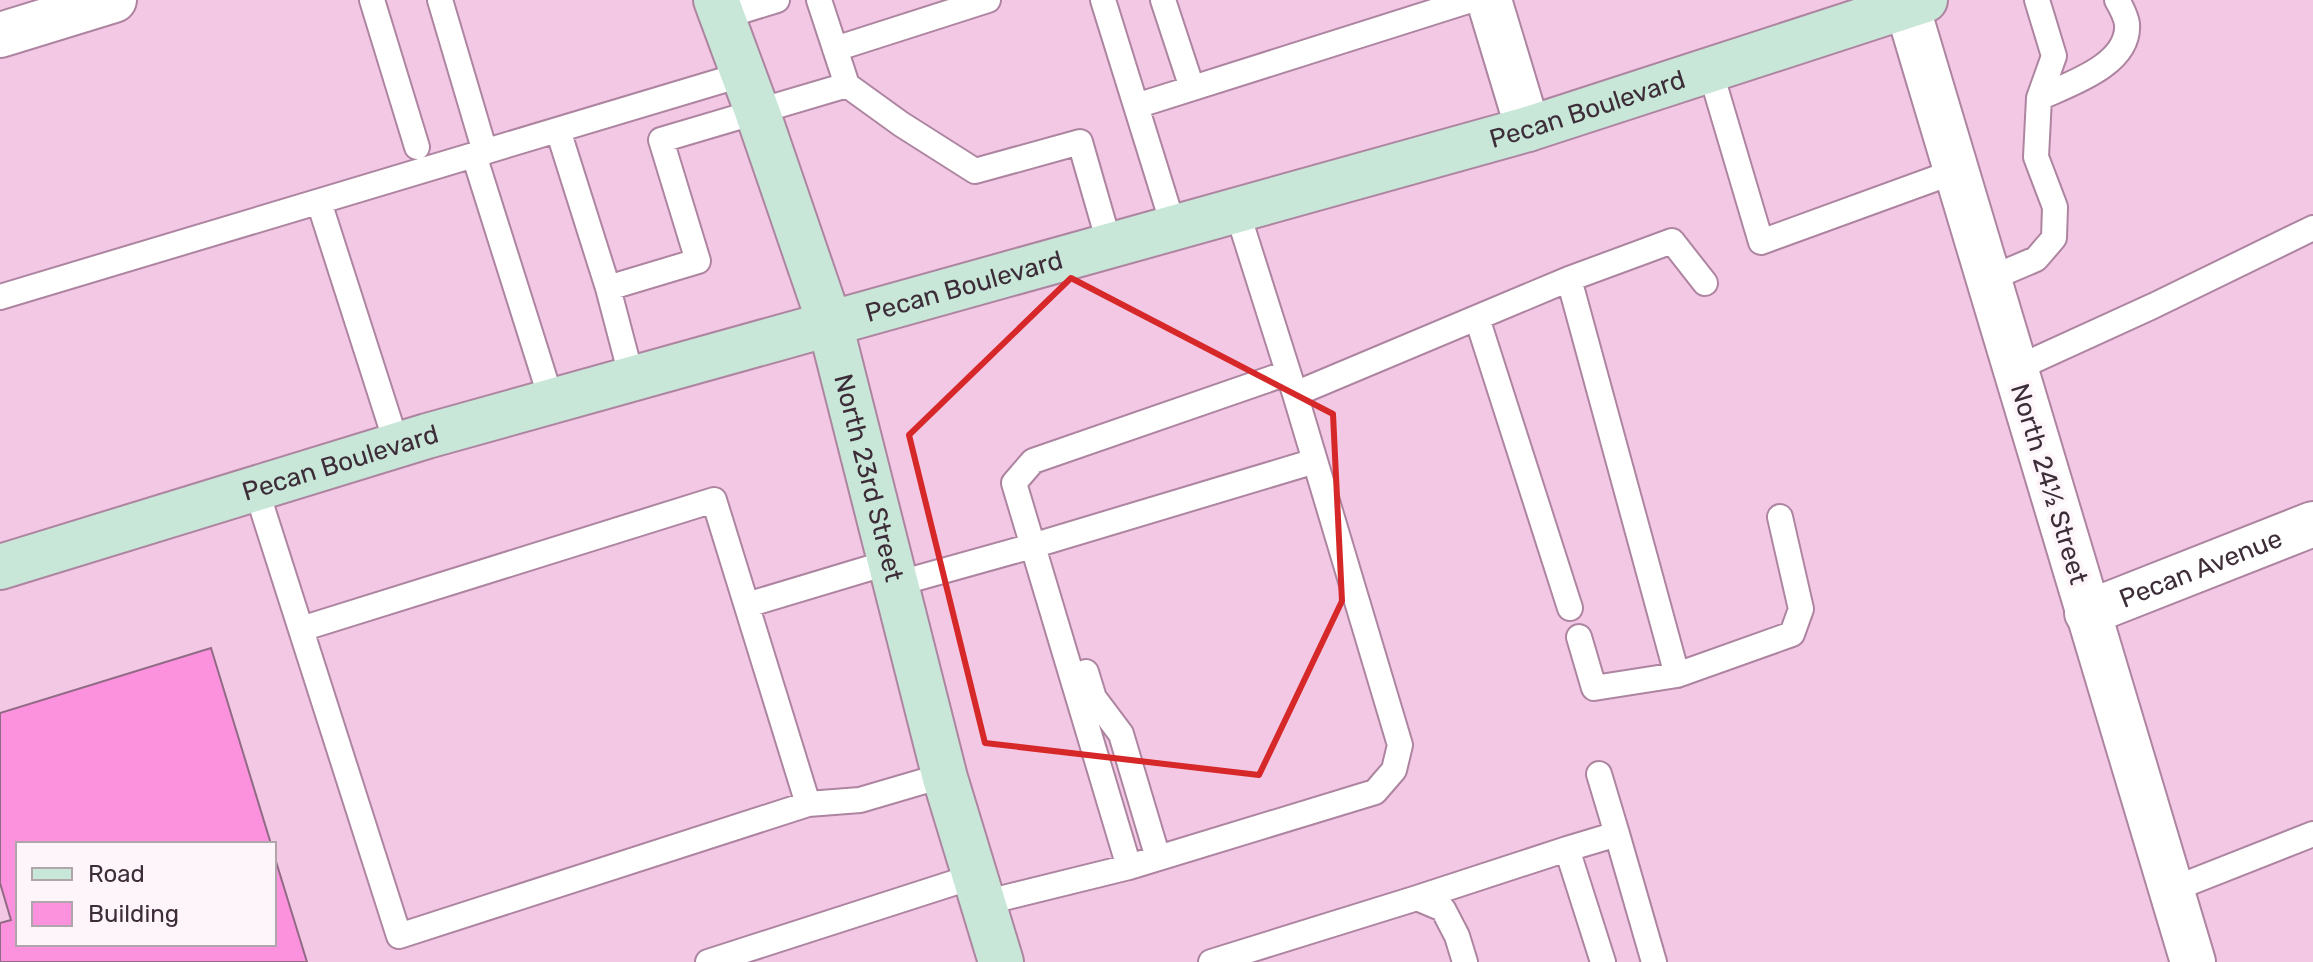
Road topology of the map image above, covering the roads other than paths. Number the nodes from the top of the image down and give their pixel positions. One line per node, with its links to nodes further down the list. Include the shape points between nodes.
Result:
1 (114, 0): 15 (street)
2 (372, 0): 27 (lane)
3 (440, 0): 28 (lane)
4 (777, 0): 14 (lane)
5 (819, 0): 16 (lane)
6 (988, 0): 16 (lane)
7 (1103, 0): 23 (lane)
8 (1163, 0): 19 (lane)
9 (1471, 0): 19 (lane)
10 (1489, 0): 24 (street)
11 (2037, 0): 21 (lane, via 2054,56)
12 (2117, 0): 21 (lane, via 2127,21 2125,41 2104,67)
13 (1912, 2): 17 (main road, Pecan Boulevard); 29 (street, North 24½ Street)
14 (719, 9): 20 (main road, North 23rd Street)
15 (0, 35)
16 (835, 49): 18 (lane)
17 (1710, 70): 24 (main road, Pecan Boulevard); 29 (lane, via 1761,242)
18 (847, 85): 20 (lane); 34 (lane, via 975,171 1080,142)
19 (1192, 88): 23 (lane)
20 (751, 93): 22 (lane); 26 (lane); 41 (main road, North 23rd Street)
21 (2039, 98): 36 (lane, via 2036,157 2055,207 2054,238 2036,259)
22 (649, 103): 25 (lane); 26 (lane)
23 (1136, 106): 32 (lane)
24 (1528, 129): 31 (main road, Pecan Boulevard)
25 (558, 130): 28 (lane); 38 (lane)
26 (661, 140): 38 (lane, via 698,261)
27 (417, 147)
28 (480, 153): 30 (lane); 45 (lane)
29 (1956, 171): 36 (street, North 24½ Street)
30 (319, 202): 39 (lane); 46 (lane)
31 (1237, 211): 32 (main road, Pecan Boulevard); 44 (lane)
32 (1174, 228): 34 (main road, Pecan Boulevard)
33 (2313, 228): 42 (lane)
34 (1110, 246): 41 (main road, Pecan Boulevard)
35 (1569, 279): 37 (lane, via 1672,241); 40 (lane); 59 (lane)
36 (1989, 279): 42 (street, North 24½ Street)
37 (1705, 283)
38 (608, 288): 43 (lane)
39 (0, 297)
40 (1477, 318): 44 (lane); 55 (lane)
41 (830, 324): 43 (main road, Pecan Boulevard); 53 (main road, North 23rd Street)
42 (2015, 369): 56 (street, North 24½ Street)
43 (632, 379): 45 (main road, Pecan Boulevard)
44 (1291, 383): 47 (lane); 51 (lane, via 1033,461 1014,483)
45 (552, 402): 46 (main road, Pecan Boulevard)
46 (397, 445): 48 (main road, Pecan Boulevard)
47 (1315, 461): 51 (lane); 66 (lane, via 1400,745 1394,770 1375,792)
48 (256, 489): 52 (main road, Pecan Boulevard); 57 (lane)
49 (1780, 517): 59 (lane, via 1801,609 1792,634)
50 (2313, 524): 56 (street, Pecan Avenue)
51 (1032, 546): 53 (lane); 66 (lane, via 1057,578 1094,698 1121,734); 67 (lane)
52 (0, 567)
53 (893, 573): 54 (lane); 61 (main road, North 23rd Street)
54 (747, 605): 57 (lane, via 714,500); 62 (lane)
55 (1570, 608)
56 (2087, 613): 69 (street, North 24½ Street)
57 (301, 629): 62 (lane, via 399,936)
58 (1579, 637): 59 (lane, via 1594,688)
59 (1677, 675)
60 (1599, 774): 63 (lane)
61 (945, 775): 62 (lane, via 860,800); 68 (main road, North 23rd Street)
62 (808, 804)
63 (1617, 834): 65 (lane); 77 (lane)
64 (2313, 834): 69 (lane)
65 (1567, 849): 70 (lane); 76 (lane)
66 (1158, 858): 67 (lane)
67 (1129, 867): 68 (lane)
68 (979, 890): 72 (lane); 73 (main road, North 23rd Street)
69 (2171, 890): 78 (street, North 24½ Street)
70 (1417, 898): 71 (lane); 75 (lane, via 1443,909)
71 (1270, 953): 74 (lane)
72 (708, 962)
73 (1001, 962)
74 (1211, 962)
75 (1465, 962)
76 (1603, 962)
77 (1654, 962)
78 (2193, 962)

